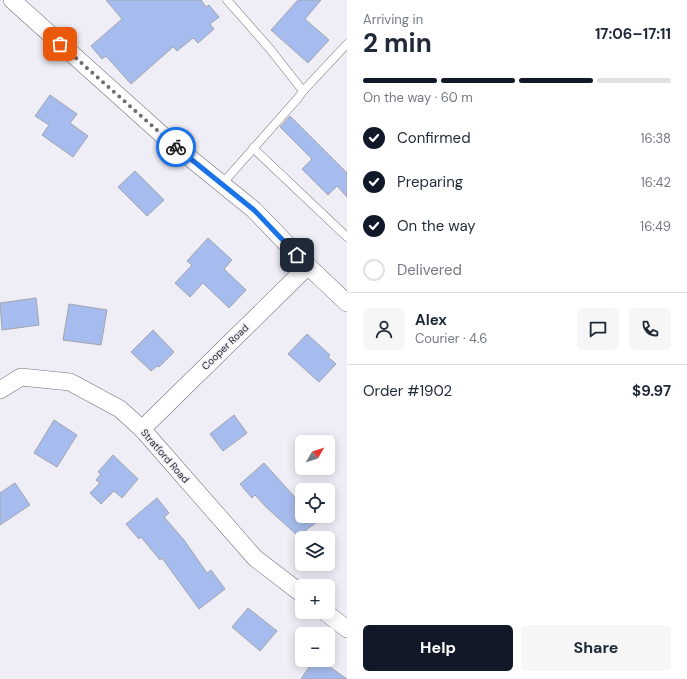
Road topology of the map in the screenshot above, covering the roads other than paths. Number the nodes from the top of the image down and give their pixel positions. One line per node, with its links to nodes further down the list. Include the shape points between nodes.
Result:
1 (12, 0): 6 (street, via 169,141)
2 (227, 0): 4 (lane)
3 (347, 44): 4 (lane)
4 (303, 91): 5 (lane)
5 (253, 148): 6 (lane); 7 (lane)
6 (222, 184): 8 (street, via 254,210)
7 (347, 237)
8 (308, 266): 9 (street); 11 (street, Cooper Road)
9 (347, 303)
10 (0, 390): 11 (street, Stratford Road, via 21,377 70,382 120,409)
11 (142, 429): 12 (street, Stratford Road, via 254,558)
12 (295, 589)
13 (335, 619): 14 (street)
14 (347, 628)

